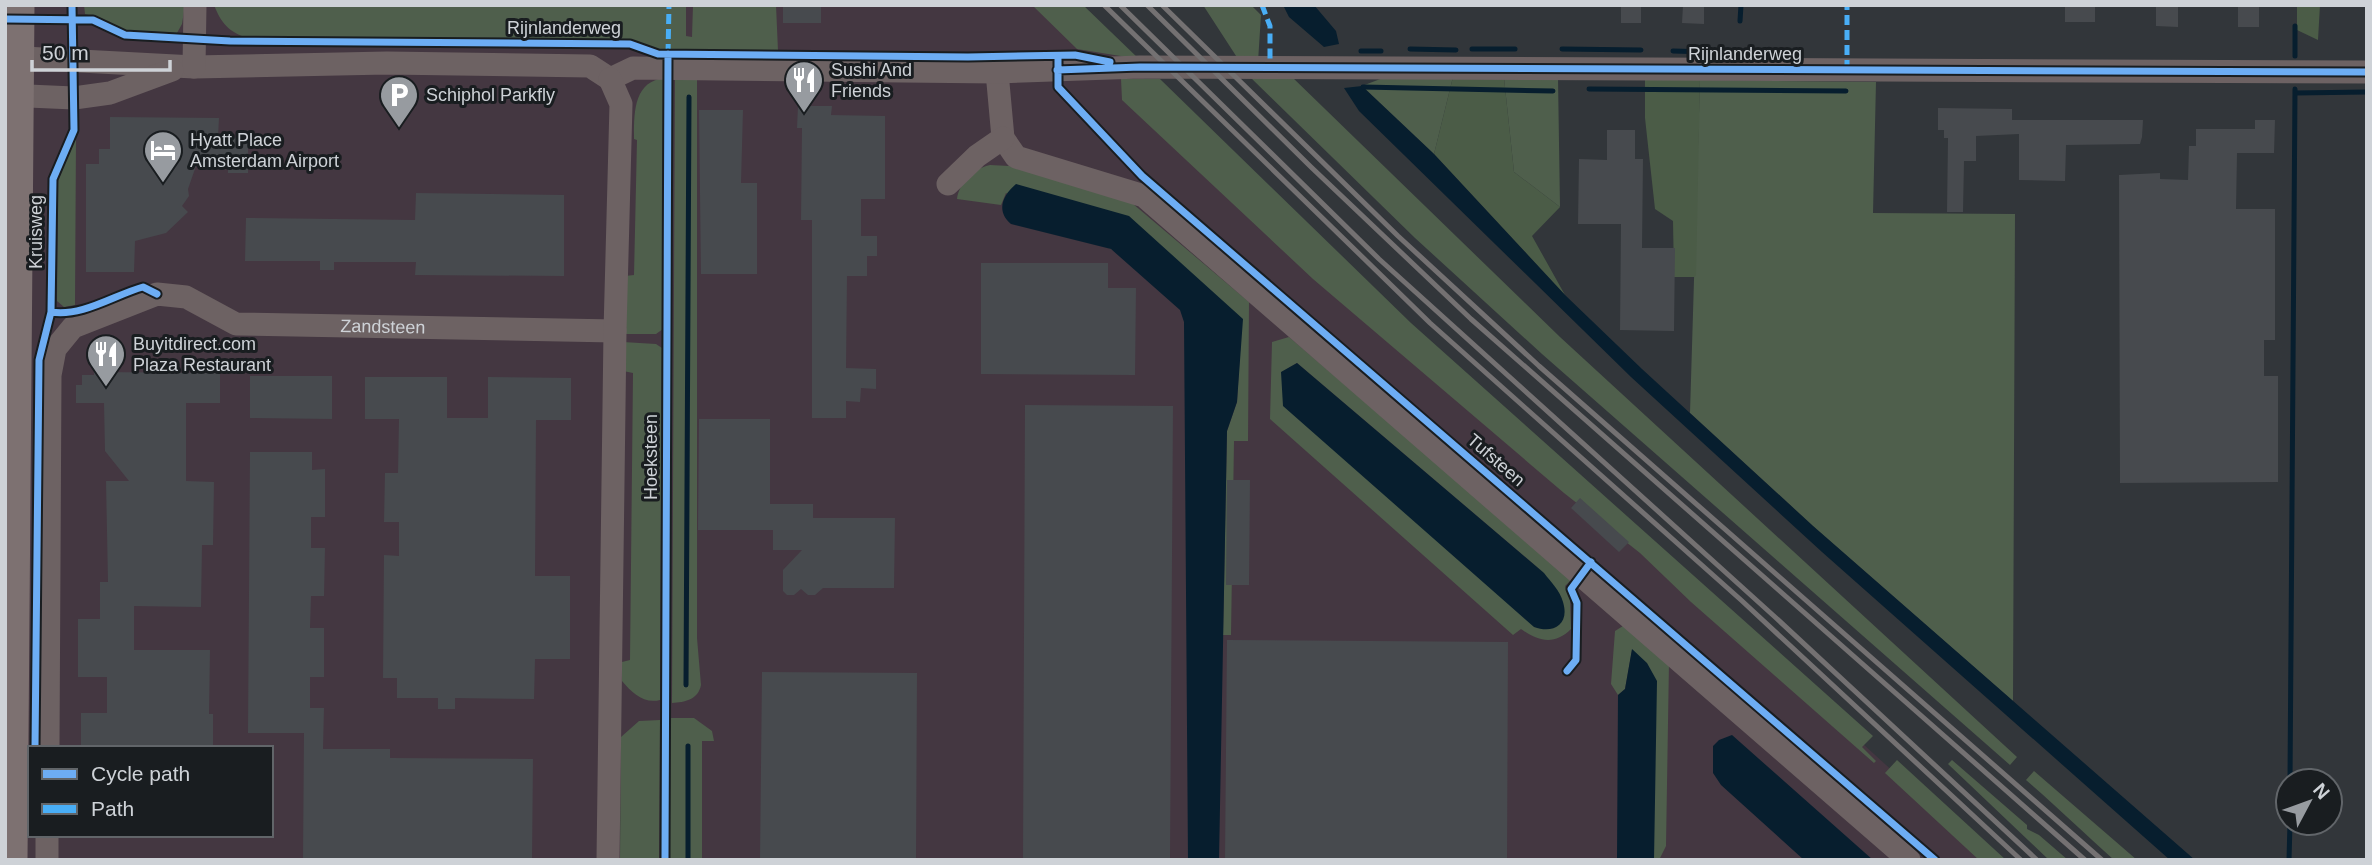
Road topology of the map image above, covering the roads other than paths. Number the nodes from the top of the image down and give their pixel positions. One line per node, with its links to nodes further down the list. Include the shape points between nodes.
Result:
1 (17, 5): 3 (highway, Kruisweg)
2 (195, 5): 4 (street)
3 (11, 57): 4 (street, Rijnlanderweg); 8 (highway, Kruisweg)
4 (188, 67): 7 (street, Rijnlanderweg, via 387,63 590,66); 8 (street, Rijnlanderweg, via 110,93 74,98)
5 (997, 72): 6 (street, Rijnlanderweg, via 1153,67); 7 (street, Rijnlanderweg, via 633,68); 9 (street)
6 (2367, 72)
7 (611, 79): 11 (street, via 621,104)
8 (11, 96): 14 (highway, Kruisweg)
9 (1003, 138): 10 (street); 17 (street, Tufsteen, via 1016,158 1144,197)
10 (948, 184)
11 (615, 331): 12 (street, Zandsteen, via 236,324 186,297 157,294 83,321 60,341 50,376); 16 (street)
12 (48, 746)
13 (47, 837): 15 (street)
14 (10, 860)
15 (47, 860)
16 (608, 860)
17 (1909, 860)

